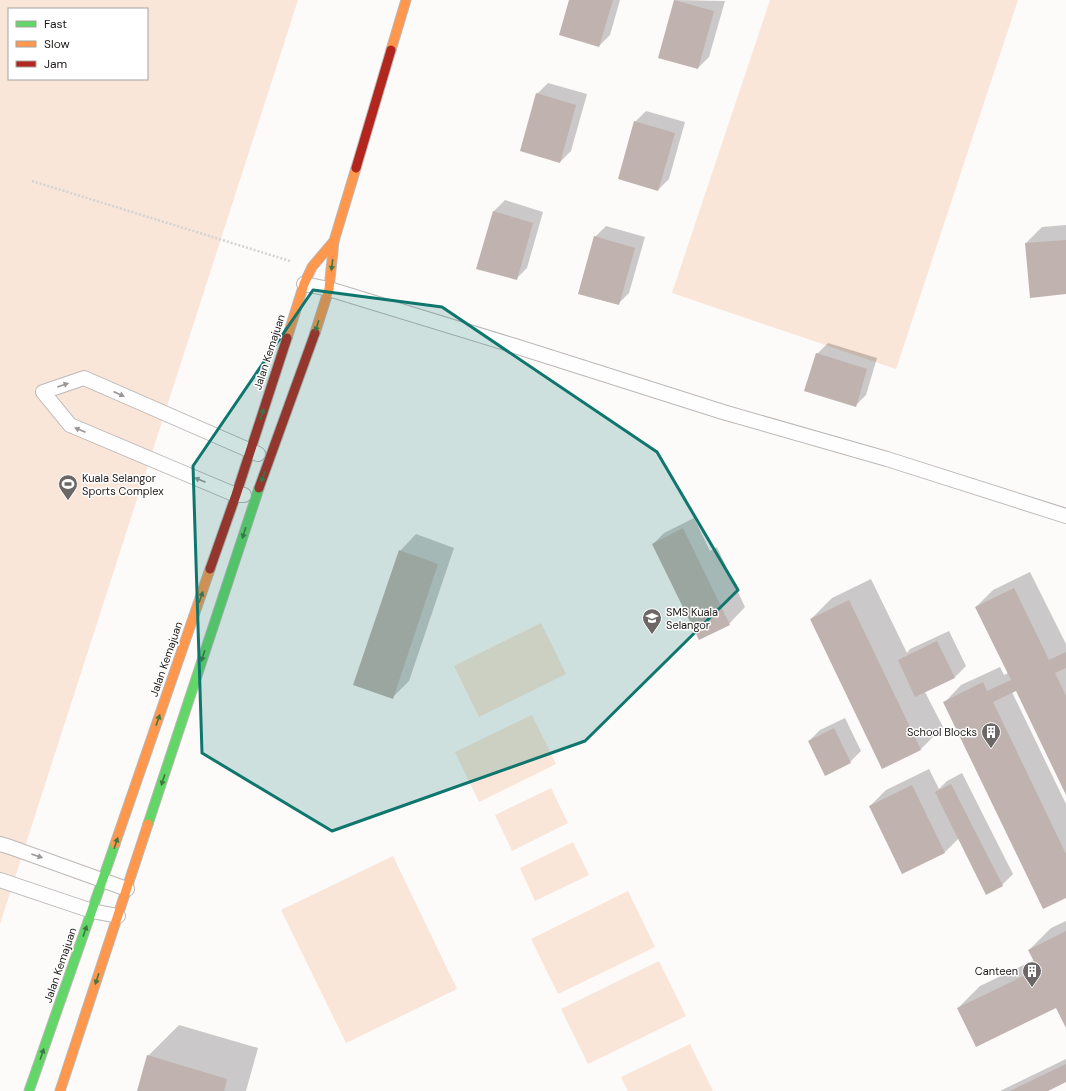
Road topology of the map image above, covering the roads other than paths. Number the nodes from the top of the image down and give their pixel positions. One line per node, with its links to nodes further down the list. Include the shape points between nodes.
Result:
1 (406, 0): 2 (street, Jalan Kemajuan)
2 (334, 241): 3 (street, Jalan Kemajuan, via 312,267); 4 (street, Jalan Kemajuan, one-way to 4)
3 (304, 284): 4 (lane); 5 (street, Jalan Kemajuan, one-way to 3)
4 (329, 289): 6 (street, Jalan Kemajuan, one-way to 6); 9 (lane)
5 (250, 452): 6 (lane); 7 (street, Jalan Kemajuan); 7 (lane, one-way to 5, via 70,425 43,392 84,378)
6 (269, 458): 8 (street, Jalan Kemajuan, one-way to 8)
7 (236, 495): 8 (lane); 12 (street, Jalan Kemajuan, one-way to 7)
8 (256, 496): 13 (street, Jalan Kemajuan, one-way to 13)
9 (1066, 516)
10 (0, 844): 12 (lane, one-way to 12)
11 (0, 880): 14 (lane)
12 (103, 880): 13 (lane); 14 (street, Jalan Kemajuan)
13 (127, 889): 15 (street, Jalan Kemajuan)
14 (92, 911): 15 (lane); 16 (street, Jalan Kemajuan, one-way to 14)
15 (118, 916): 17 (street, Jalan Kemajuan, one-way to 17)
16 (29, 1091)
17 (60, 1091)

